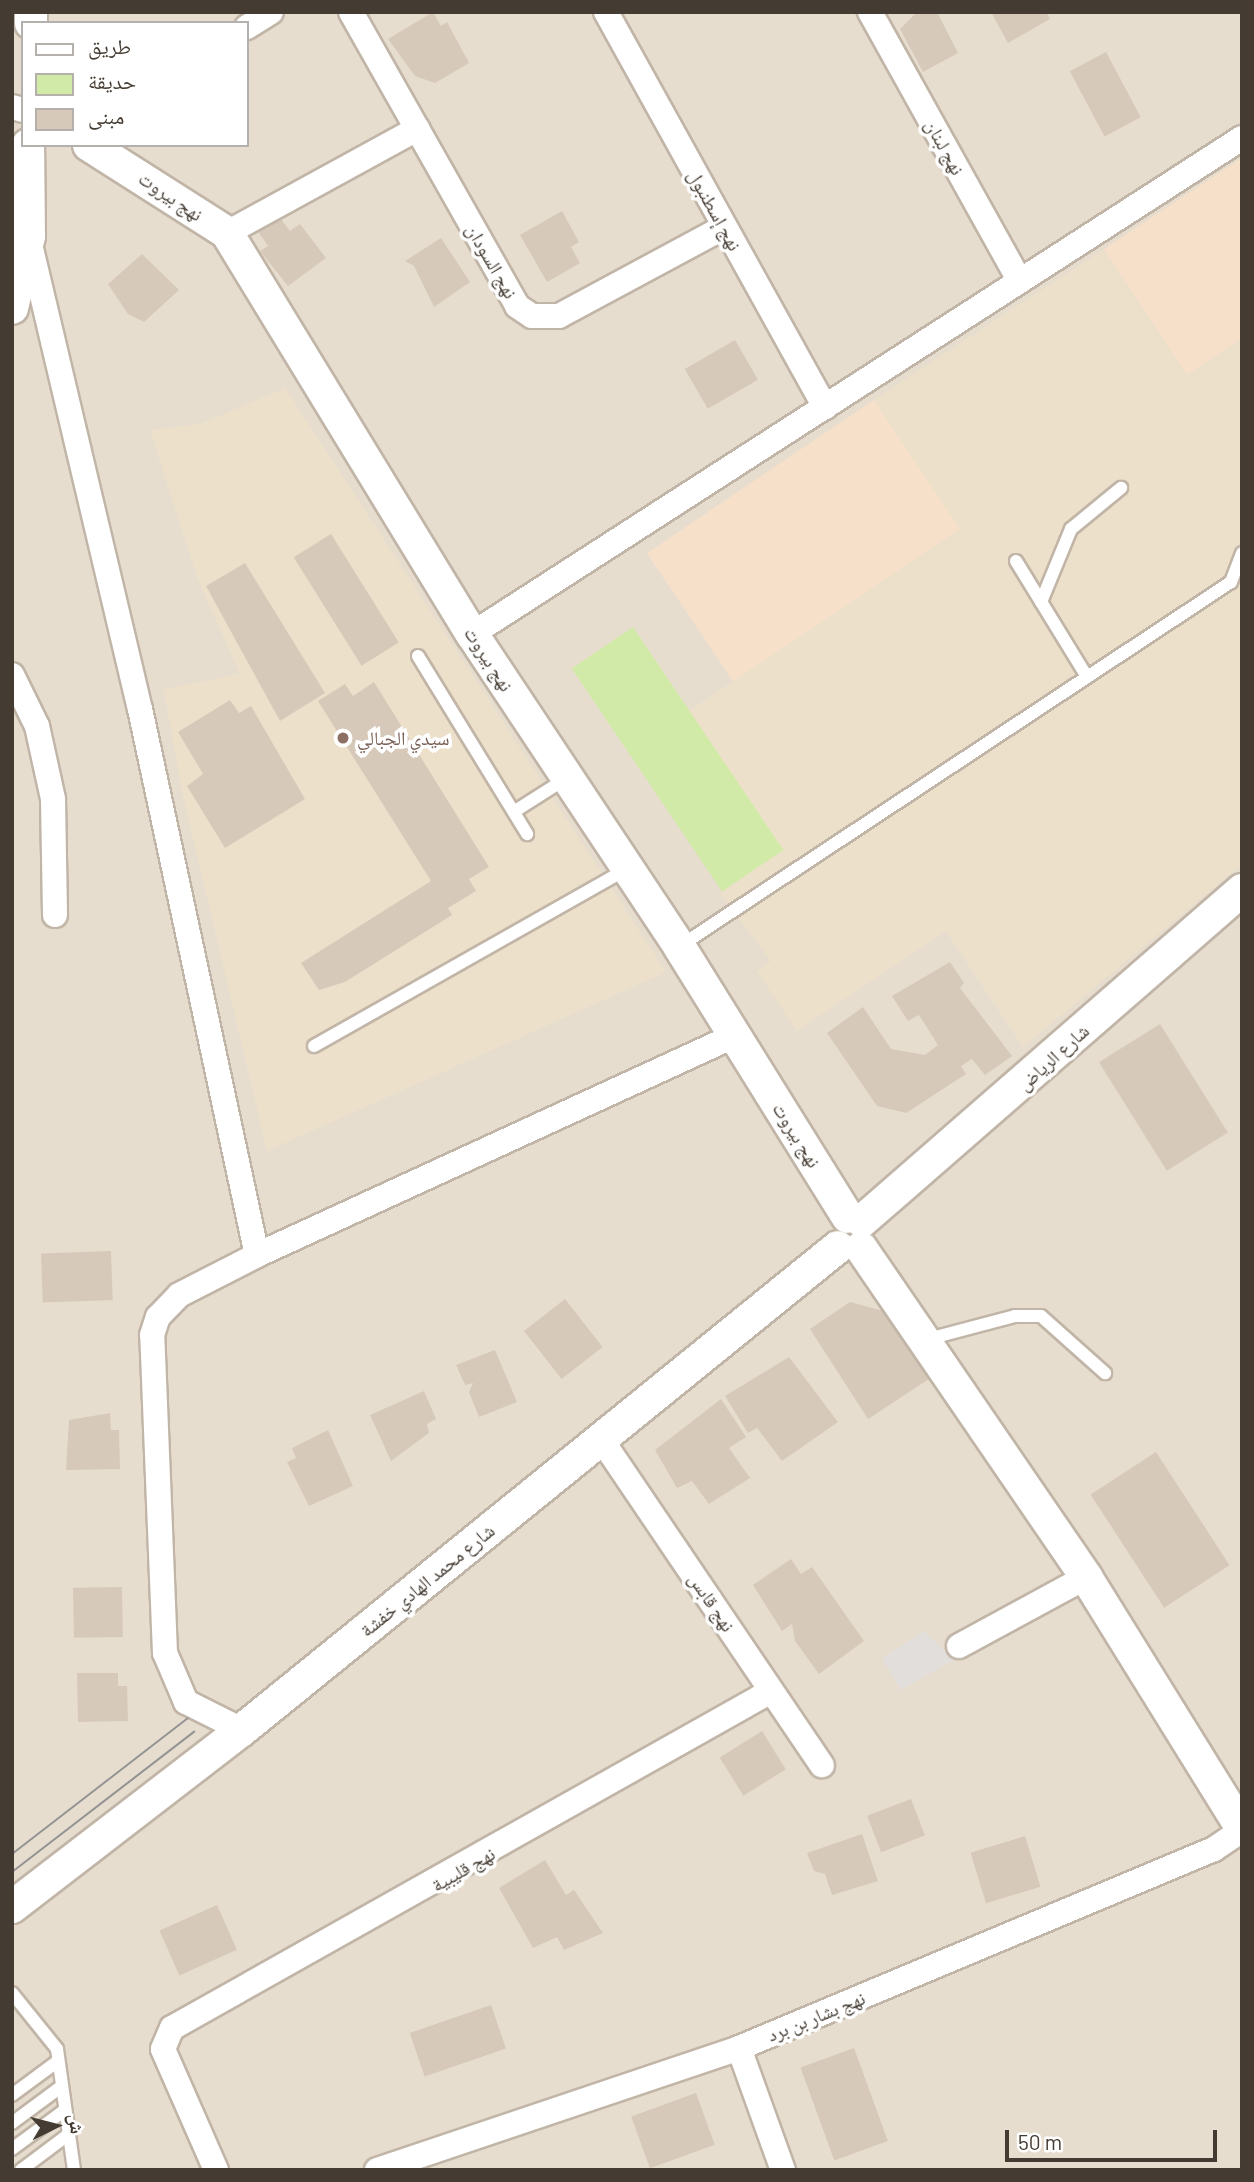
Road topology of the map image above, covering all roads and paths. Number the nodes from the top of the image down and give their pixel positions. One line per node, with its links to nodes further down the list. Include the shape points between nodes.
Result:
1 (271, 12): 5 (street)
2 (351, 12): 6 (street, نهج السودان)
3 (606, 12): 10 (street, نهج إسطنبول)
4 (870, 12): 13 (street, نهج لبنان)
5 (248, 26)
6 (417, 130): 10 (street, نهج السودان, via 517,306 531,316 559,316); 11 (street)
7 (1242, 138): 13 (street)
8 (28, 147): 12 (street)
9 (92, 147): 11 (street, نهج بيروت)
10 (724, 227): 15 (street, نهج إسطنبول)
11 (227, 233): 20 (street, نهج بيروت)
12 (29, 236): 14 (street); 34 (street, via 140,709)
13 (1020, 281): 15 (street)
14 (12, 308)
15 (825, 407): 20 (street)
16 (1121, 488): 19 (lane, via 1071,529)
17 (1242, 553): 23 (lane, via 1231,582)
18 (1016, 561): 19 (lane)
19 (1041, 602): 23 (lane)
20 (472, 634): 24 (street, نهج بيروت)
21 (418, 656): 25 (lane)
22 (12, 675): 29 (street, via 37,726 53,799)
23 (1087, 677): 30 (lane)
24 (567, 778): 25 (lane); 27 (street, نهج بيروت)
25 (515, 811): 26 (lane)
26 (527, 834)
27 (627, 869): 30 (street, نهج بيروت); 32 (lane)
28 (1242, 890): 33 (street, شارع الرياض)
29 (55, 915)
30 (680, 946): 31 (street, نهج بيروت)
31 (736, 1035): 33 (street, نهج بيروت); 34 (street)
32 (314, 1046)
33 (853, 1233): 35 (street, نهج بيروت); 37 (street, شارع محمد الهادي خفشة)
34 (257, 1255): 41 (street, via 167,1303 152,1335 165,1653 186,1702)
35 (928, 1339): 36 (lane, via 1016,1316 1041,1316); 38 (street, نهج بيروت)
36 (1105, 1373)
37 (601, 1439): 40 (street, نهج قابس); 41 (street, شارع محمد الهادي خفشة)
38 (1086, 1577): 39 (street); 43 (street, نهج بيروت)
39 (960, 1646)
40 (771, 1691): 42 (street, نهج قابس); 58 (street, نهج قليبية, via 395,1908 181,2021 163,2049)
41 (242, 1730): 44 (street, شارع محمد الهادي خفشة)
42 (822, 1765)
43 (1242, 1829): 47 (street, نهج بشار بن برد, via 1214,1849)
44 (12, 1907)
45 (12, 1993): 46 (lane)
46 (18, 2008): 48 (lane, via 57,2049)
47 (739, 2048): 59 (street, نهج بشار بن برد); 60 (street)
48 (58, 2061): 49 (lane); 50 (lane)
49 (62, 2086): 51 (lane); 52 (lane)
50 (12, 2095)
51 (65, 2110): 53 (lane); 54 (lane)
52 (12, 2123)
53 (69, 2134): 55 (lane); 56 (lane)
54 (12, 2149)
55 (74, 2165): 57 (lane)
56 (21, 2170)
57 (60, 2170)
58 (216, 2170)
59 (377, 2170)
60 (783, 2170)

